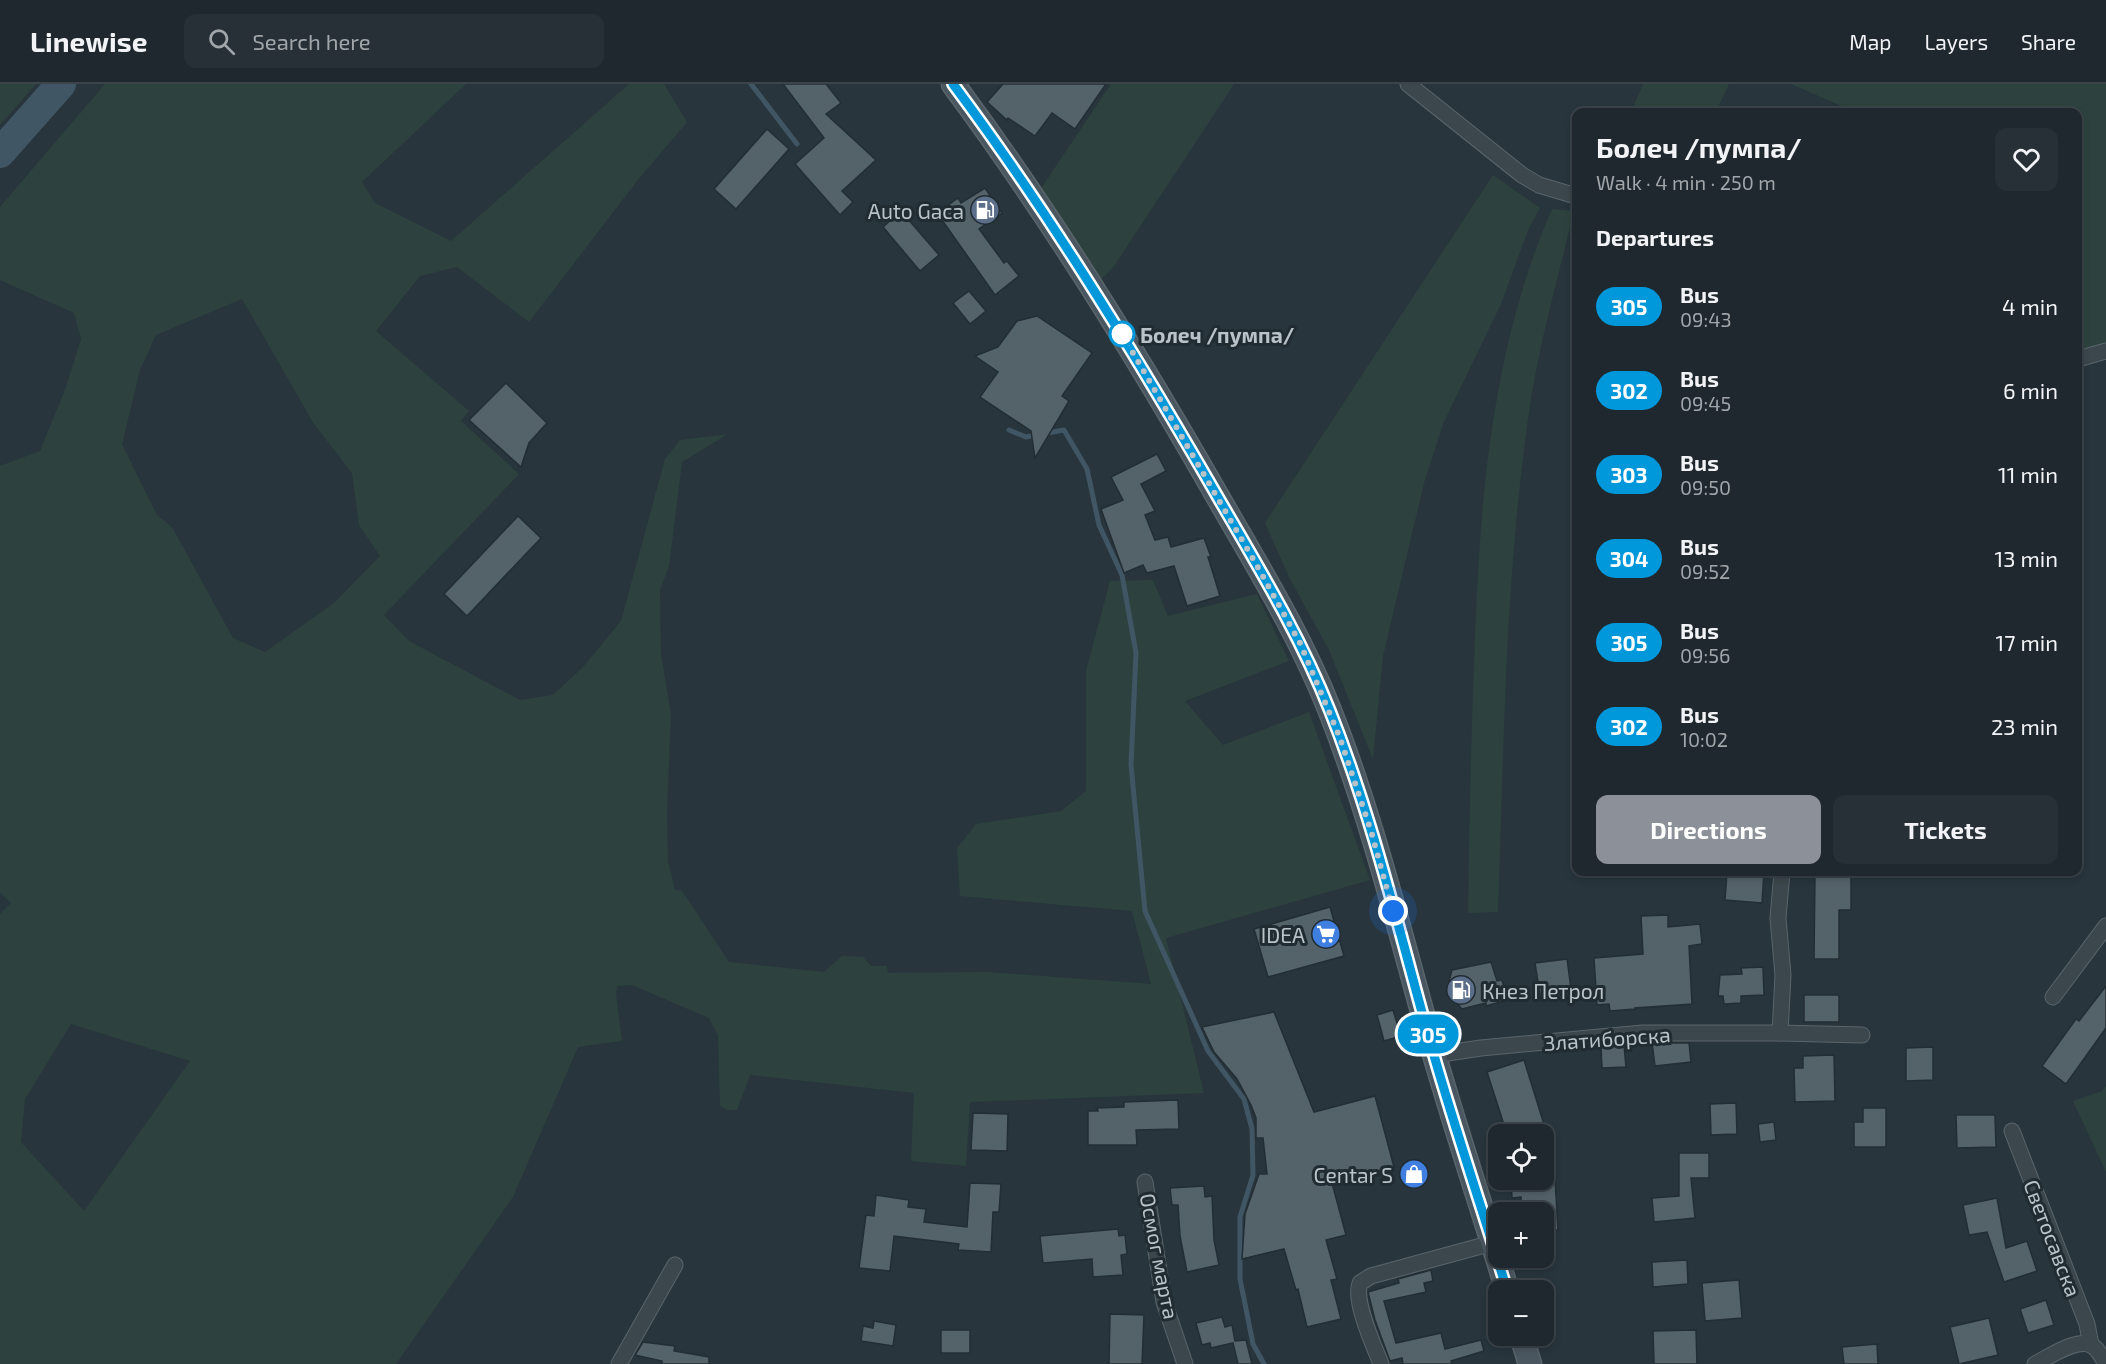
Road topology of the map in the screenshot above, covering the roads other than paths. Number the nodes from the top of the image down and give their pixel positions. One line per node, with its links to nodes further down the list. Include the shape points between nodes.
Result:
1 (953, 84): 11 (main road, via 1092,285 1288,619 1343,746)
2 (1408, 84): 3 (street, via 1522,175)
3 (1572, 195)
4 (2106, 351): 5 (street)
5 (2082, 358)
6 (1782, 876): 9 (street, via 1778,918 1783,975)
7 (2106, 926): 8 (street)
8 (2053, 997)
9 (1780, 1033): 10 (street, Златиборска); 11 (street, Златиборска, via 1643,1033)
10 (1862, 1035)
11 (1434, 1055): 14 (main road)
12 (2012, 1131): 17 (street, Светосавска, via 2087,1324)
13 (1146, 1182): 21 (street, Осмог марта, via 1164,1302)
14 (1488, 1230)
15 (1488, 1244): 22 (street, via 1371,1276 1360,1283 1362,1312)
16 (675, 1265): 20 (street)
17 (2091, 1345): 19 (street, Светосавска); 24 (street, via 2074,1345)
18 (1524, 1346): 23 (main road)
19 (2106, 1363)
20 (619, 1364)
21 (1185, 1364)
22 (1381, 1364)
23 (1530, 1364)
24 (2035, 1364)

